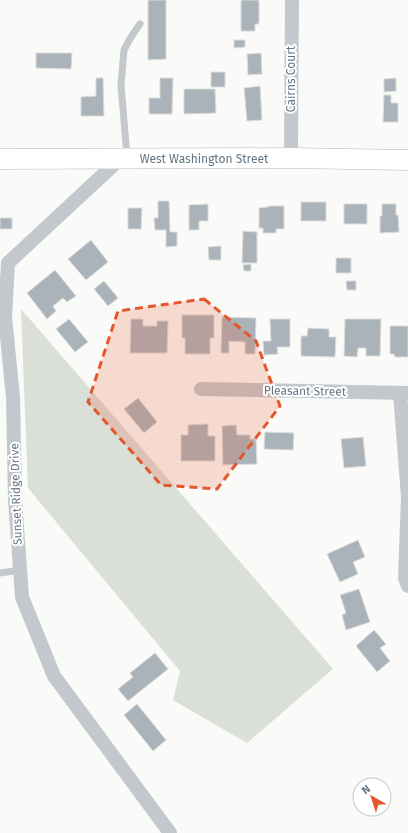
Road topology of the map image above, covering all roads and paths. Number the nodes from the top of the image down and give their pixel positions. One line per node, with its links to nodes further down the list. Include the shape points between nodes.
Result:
1 (292, 0): 3 (street, Cairns Court)
2 (140, 24): 5 (lane, via 124,50 121,85)
3 (291, 158): 5 (main road, West Washington Street); 6 (main road, West Washington Street)
4 (0, 159): 5 (main road, West Washington Street)
5 (123, 159): 7 (street, Sunset Ridge Drive, via 8,263)
6 (408, 160)
7 (3, 281): 8 (street, Sunset Ridge Drive)
8 (4, 349): 11 (street, Sunset Ridge Drive, via 13,397 15,499)
9 (201, 389): 10 (street, Pleasant Street)
10 (404, 393): 13 (street, via 408,497 405,578)
11 (20, 570): 12 (lane); 14 (street, Sunset Ridge Drive, via 22,597 54,676)
12 (0, 573)
13 (408, 586)
14 (170, 833)

